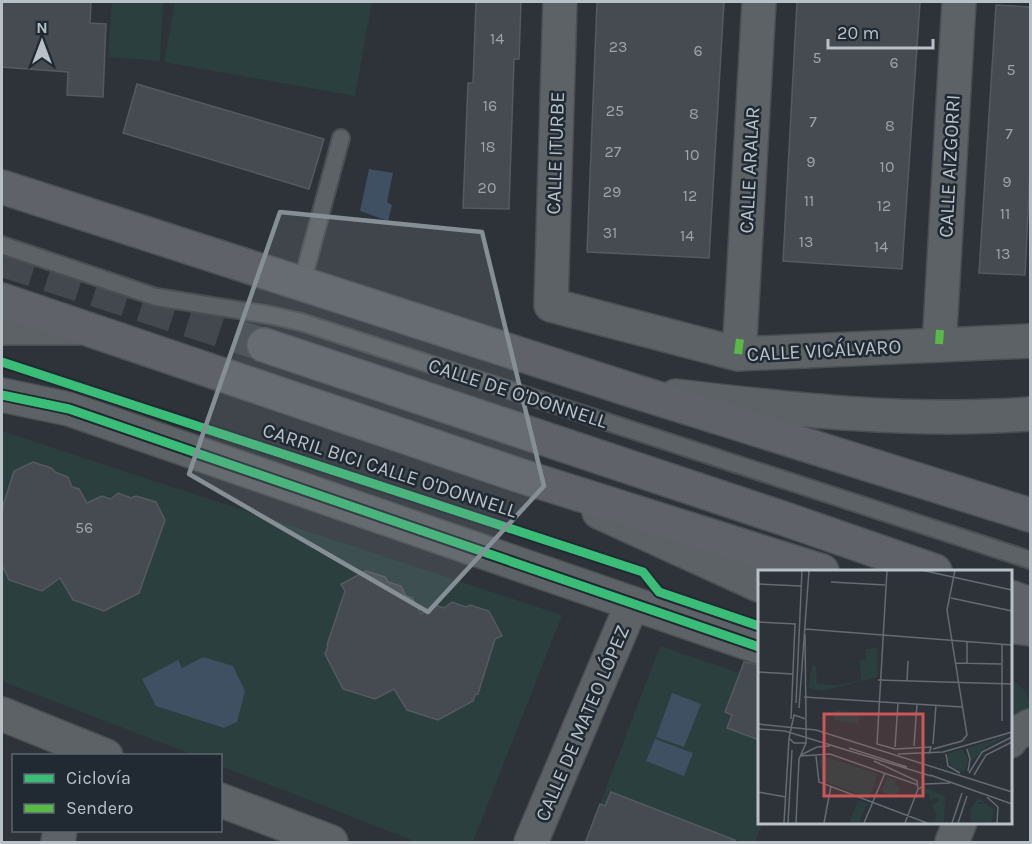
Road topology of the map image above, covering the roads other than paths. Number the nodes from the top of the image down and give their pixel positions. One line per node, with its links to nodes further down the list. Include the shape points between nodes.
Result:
1 (560, 2): 9 (street, CALLE ITURBE)
2 (759, 2): 13 (street, CALLE ARALAR)
3 (959, 2): 12 (street, CALLE AIZGORRI)
4 (341, 138): 7 (lane)
5 (2, 187): 7 (main road, CALLE DE O'DONNELL)
6 (2, 245): 21 (lane, CALLE DE O'DONNELL, via 156,297 301,322)
7 (302, 283): 16 (main road, CALLE DE O'DONNELL)
8 (2, 300): 11 (main road)
9 (551, 305): 14 (street, CALLE VICÁLVARO, via 738,354)
10 (2, 327): 11 (street)
11 (84, 327): 19 (main road)
12 (940, 330)
13 (740, 339)
14 (1030, 341)
15 (264, 345): 23 (main road, CALLE DE O'DONNELL)
16 (631, 390): 18 (street, CALLE DE O'DONNELL, via 813,412 984,418); 20 (main road, CALLE DE O'DONNELL)
17 (2, 395): 26 (street, via 69,409)
18 (1030, 414)
19 (518, 475): 22 (main road); 24 (street)
20 (1030, 515)
21 (1030, 560)
22 (819, 570)
23 (932, 570)
24 (758, 585)
25 (1011, 597): 27 (main road)
26 (632, 604): 30 (street); 38 (street, CALLE DE MATEO LÓPEZ)
27 (1030, 604)
28 (1011, 626): 29 (main road)
29 (1030, 629)
30 (758, 647)
31 (2, 714): 34 (street)
32 (1030, 726): 33 (street)
33 (1011, 740)
34 (85, 752)
35 (222, 801): 37 (street)
36 (960, 823): 39 (street)
37 (332, 843)
38 (531, 843)
39 (952, 843)

